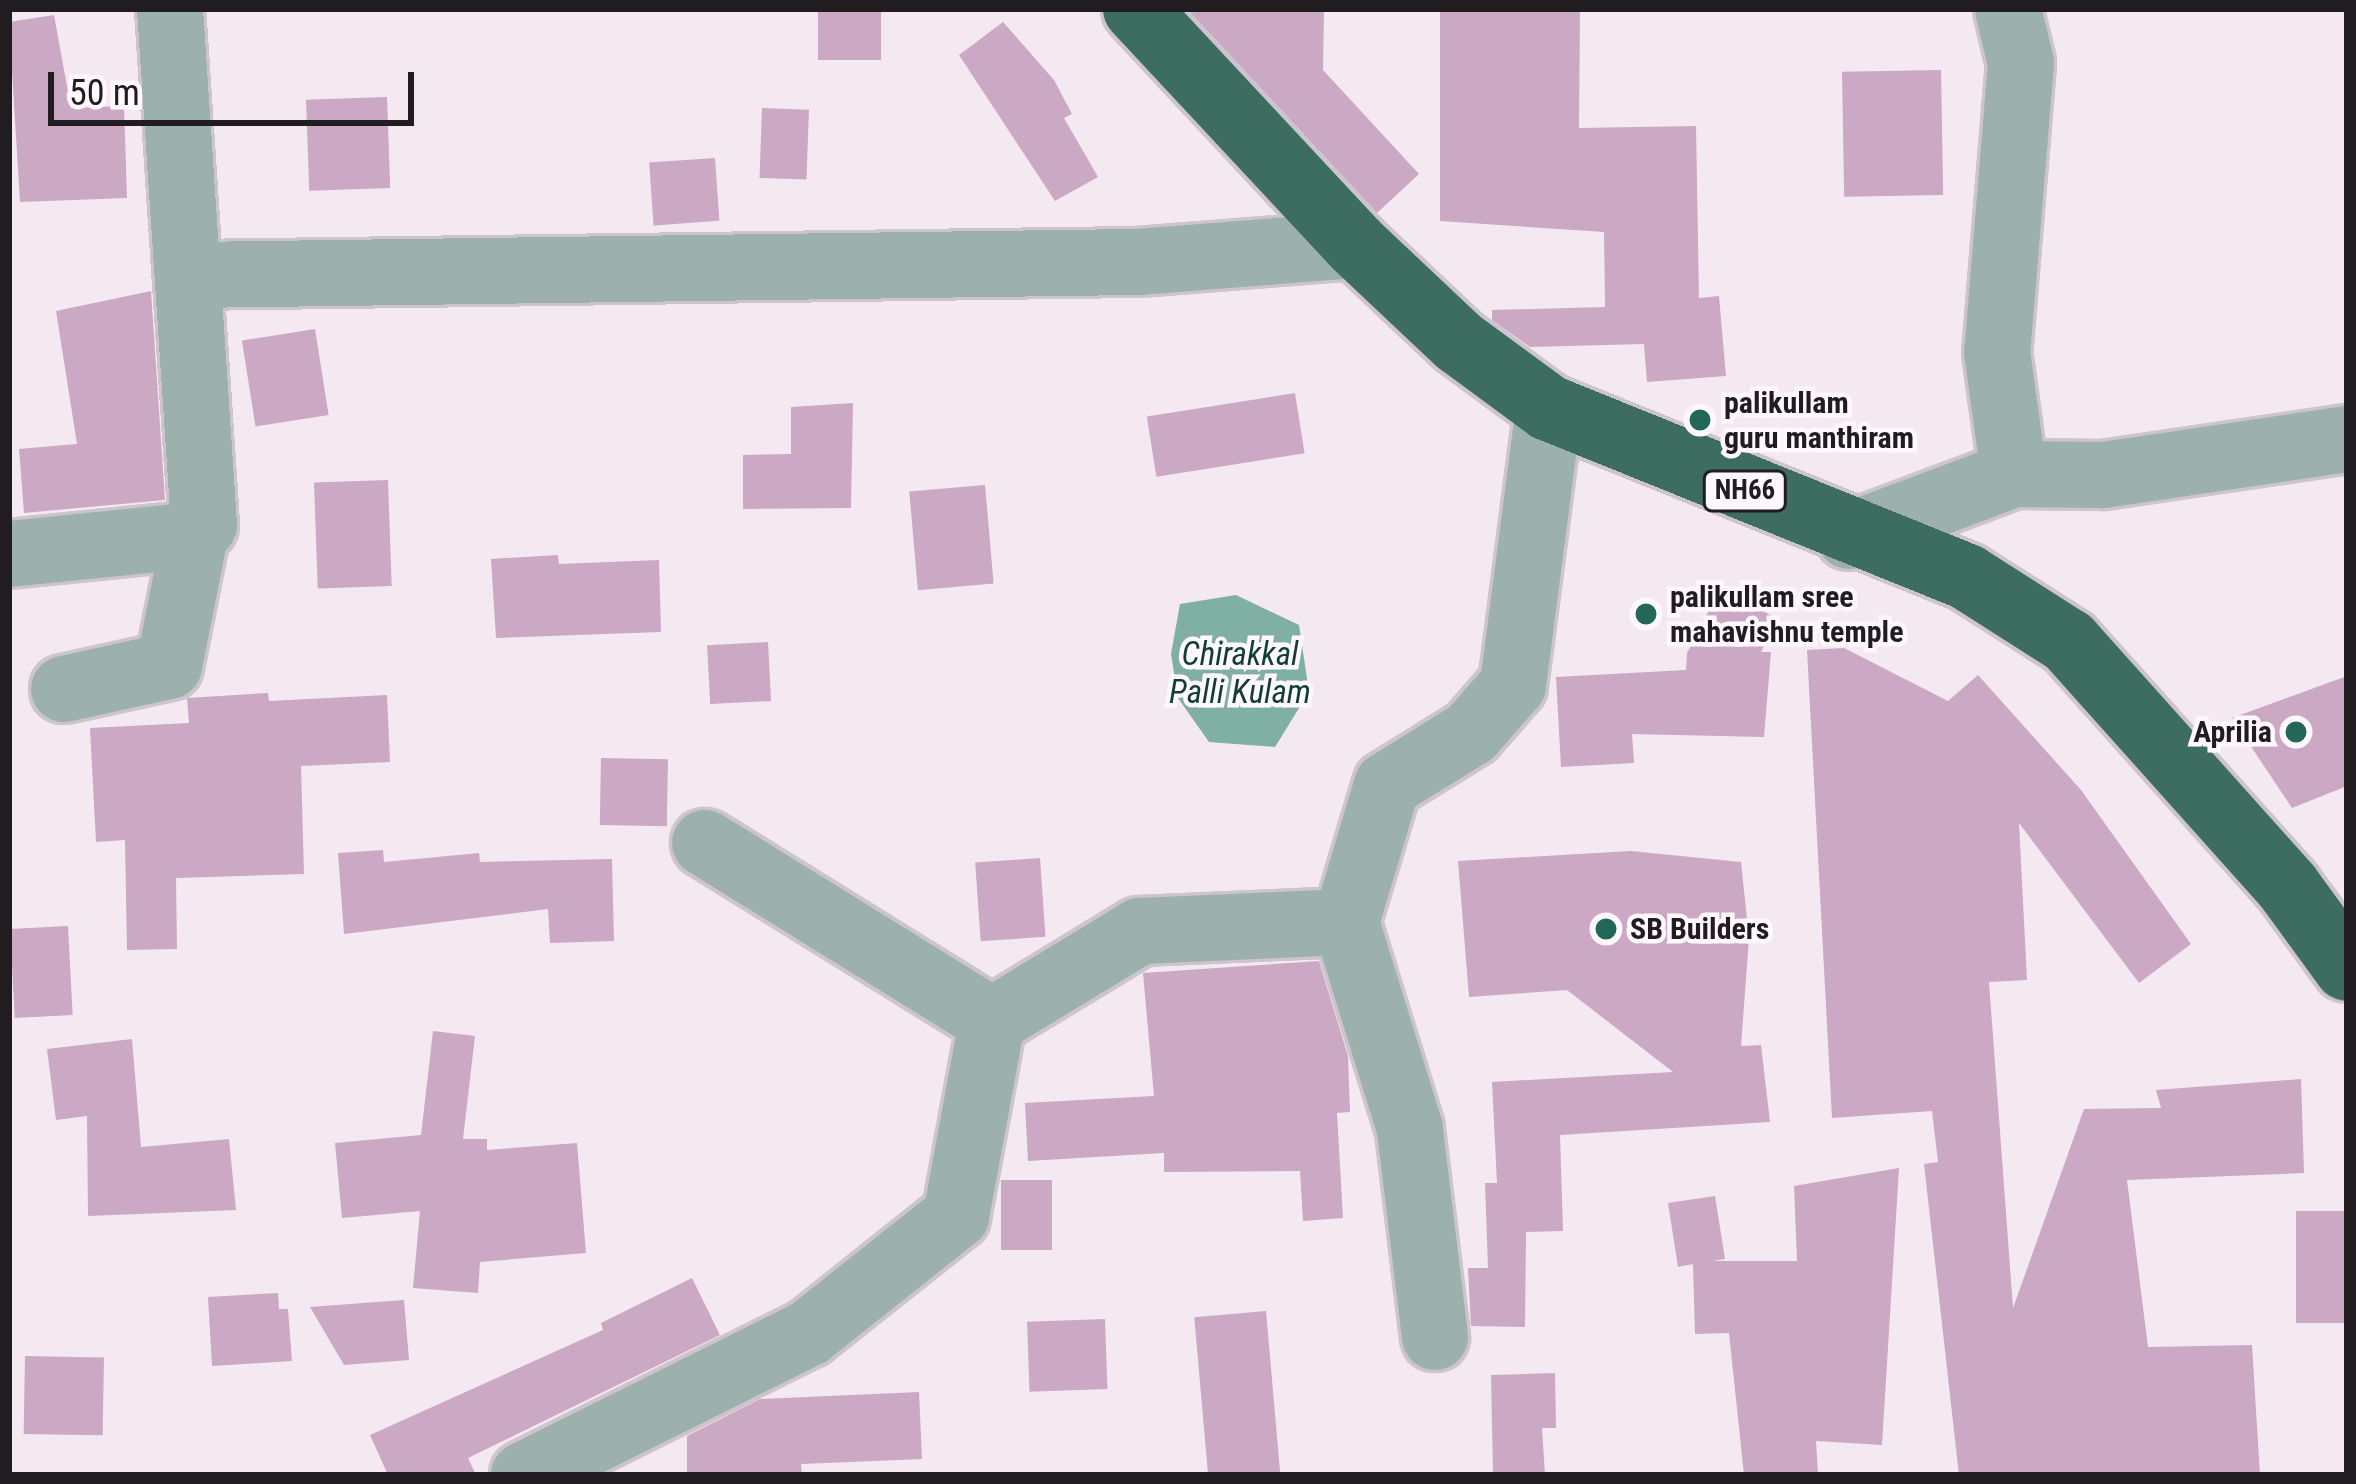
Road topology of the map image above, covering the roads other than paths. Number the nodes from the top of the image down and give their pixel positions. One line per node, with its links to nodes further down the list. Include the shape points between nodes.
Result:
1 (170, 9): 5 (street)
2 (1136, 9): 4 (highway, NH66)
3 (2008, 9): 8 (street, via 2021,63 1996,352)
4 (1356, 244): 5 (street, via 1138,262); 6 (highway, NH66, via 1459,342)
5 (191, 274): 9 (street, via 204,525)
6 (1549, 408): 10 (highway, NH66); 14 (street, via 1514,685 1471,733 1387,785)
7 (2347, 439): 8 (street, via 2103,475)
8 (2014, 474): 10 (street)
9 (196, 535): 11 (street); 12 (street, via 169,666)
10 (1849, 536): 15 (highway, NH66, via 1967,577 2068,642 2288,887)
11 (9, 554)
12 (64, 689)
13 (705, 843): 16 (street)
14 (1346, 922): 16 (street, via 1140,931); 17 (street, via 1409,1129)
15 (2347, 968)
16 (992, 1021): 18 (street, via 956,1216 809,1333)
17 (1435, 1337)
18 (524, 1475)

